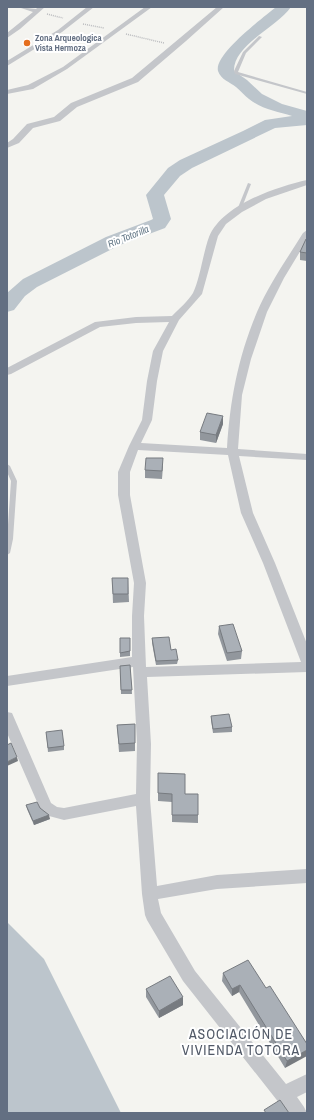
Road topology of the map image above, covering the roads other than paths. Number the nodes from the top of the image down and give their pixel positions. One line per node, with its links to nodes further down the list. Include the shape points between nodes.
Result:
1 (22, 7): 5 (street)
2 (91, 7): 8 (street, via 60,31)
3 (149, 7): 9 (street, via 65,68 30,87)
4 (222, 7): 11 (street, via 135,80 74,105 57,119 30,126 16,141)
5 (40, 9): 6 (street)
6 (7, 36)
7 (260, 37): 10 (lane, via 244,53 236,73)
8 (7, 64)
9 (7, 92)
10 (307, 93)
11 (7, 146)
12 (307, 182): 14 (street, via 263,197)
13 (249, 184): 14 (lane)
14 (239, 210): 16 (street, via 223,222 214,236 196,294)
15 (307, 233): 19 (street, via 279,278 262,312 237,395)
16 (175, 319): 17 (street, via 98,324); 18 (street, via 158,351 147,420)
17 (7, 372)
18 (134, 446): 19 (street); 24 (street, via 124,472 124,495 140,583)
19 (232, 452): 20 (street); 23 (street, via 247,513)
20 (307, 456)
21 (7, 466): 22 (lane, via 14,481)
22 (7, 553)
23 (307, 661)
24 (139, 666): 25 (street, via 247,670); 26 (street); 28 (street, via 144,744)
25 (307, 667)
26 (7, 681)
27 (7, 717): 28 (street, via 46,807 54,812 64,814)
28 (143, 799): 30 (street)
29 (307, 876): 30 (street, via 217,882)
30 (150, 894): 32 (street, via 153,915 189,976)
31 (307, 1083): 32 (street)
32 (283, 1095): 33 (street)
33 (298, 1113)

